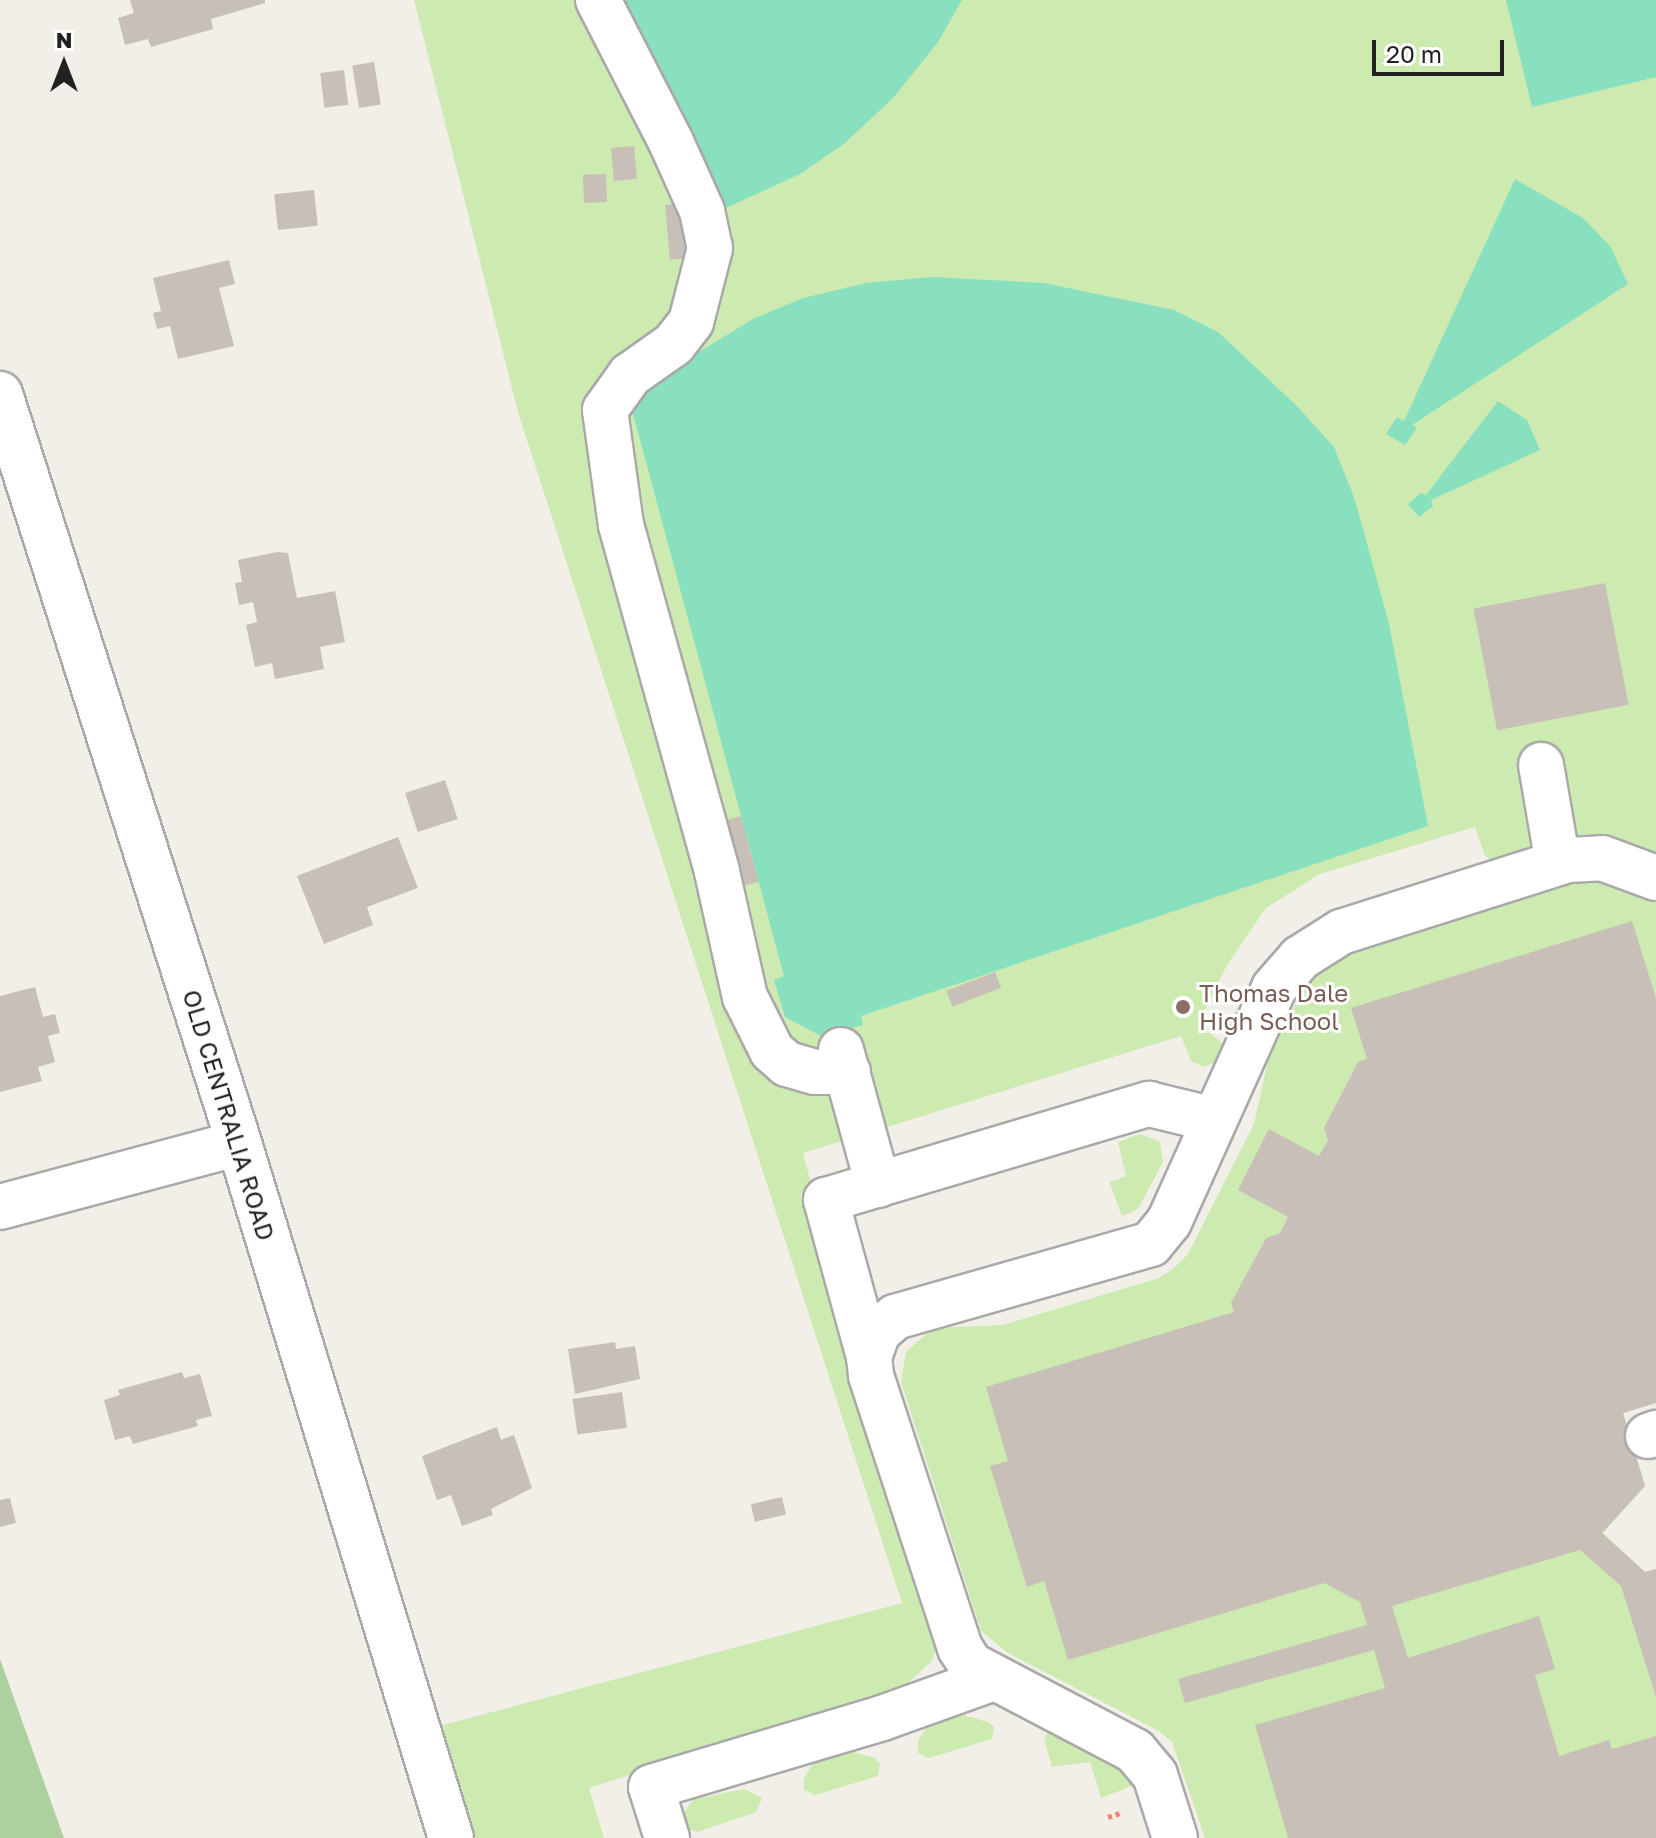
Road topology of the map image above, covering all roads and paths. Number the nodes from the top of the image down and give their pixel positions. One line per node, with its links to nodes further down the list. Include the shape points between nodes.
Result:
1 (598, 0): 8 (street, via 678,156 702,211 710,248 691,322 674,344 630,375 605,410 621,525 717,872 745,997 772,1051 787,1064 815,1072 844,1061)
2 (0, 394): 7 (street, OLD CENTRALIA ROAD)
3 (1541, 765): 4 (street)
4 (1558, 863): 5 (street, via 1602,858); 6 (street, via 1341,932 1300,958 1274,988)
5 (1656, 878)
6 (1214, 1120): 8 (street, via 1149,1104); 10 (street, via 1169,1222 1151,1244 895,1317 878,1332)
7 (239, 1143): 9 (street); 12 (street, OLD CENTRALIA ROAD)
8 (878, 1185): 10 (street, via 826,1200)
9 (0, 1207)
10 (869, 1357): 11 (street, via 960,1648 971,1665)
11 (994, 1678): 13 (street, via 882,1718 651,1787); 14 (street, via 1135,1751 1155,1775)
12 (451, 1838)
13 (667, 1838)
14 (1175, 1838)

